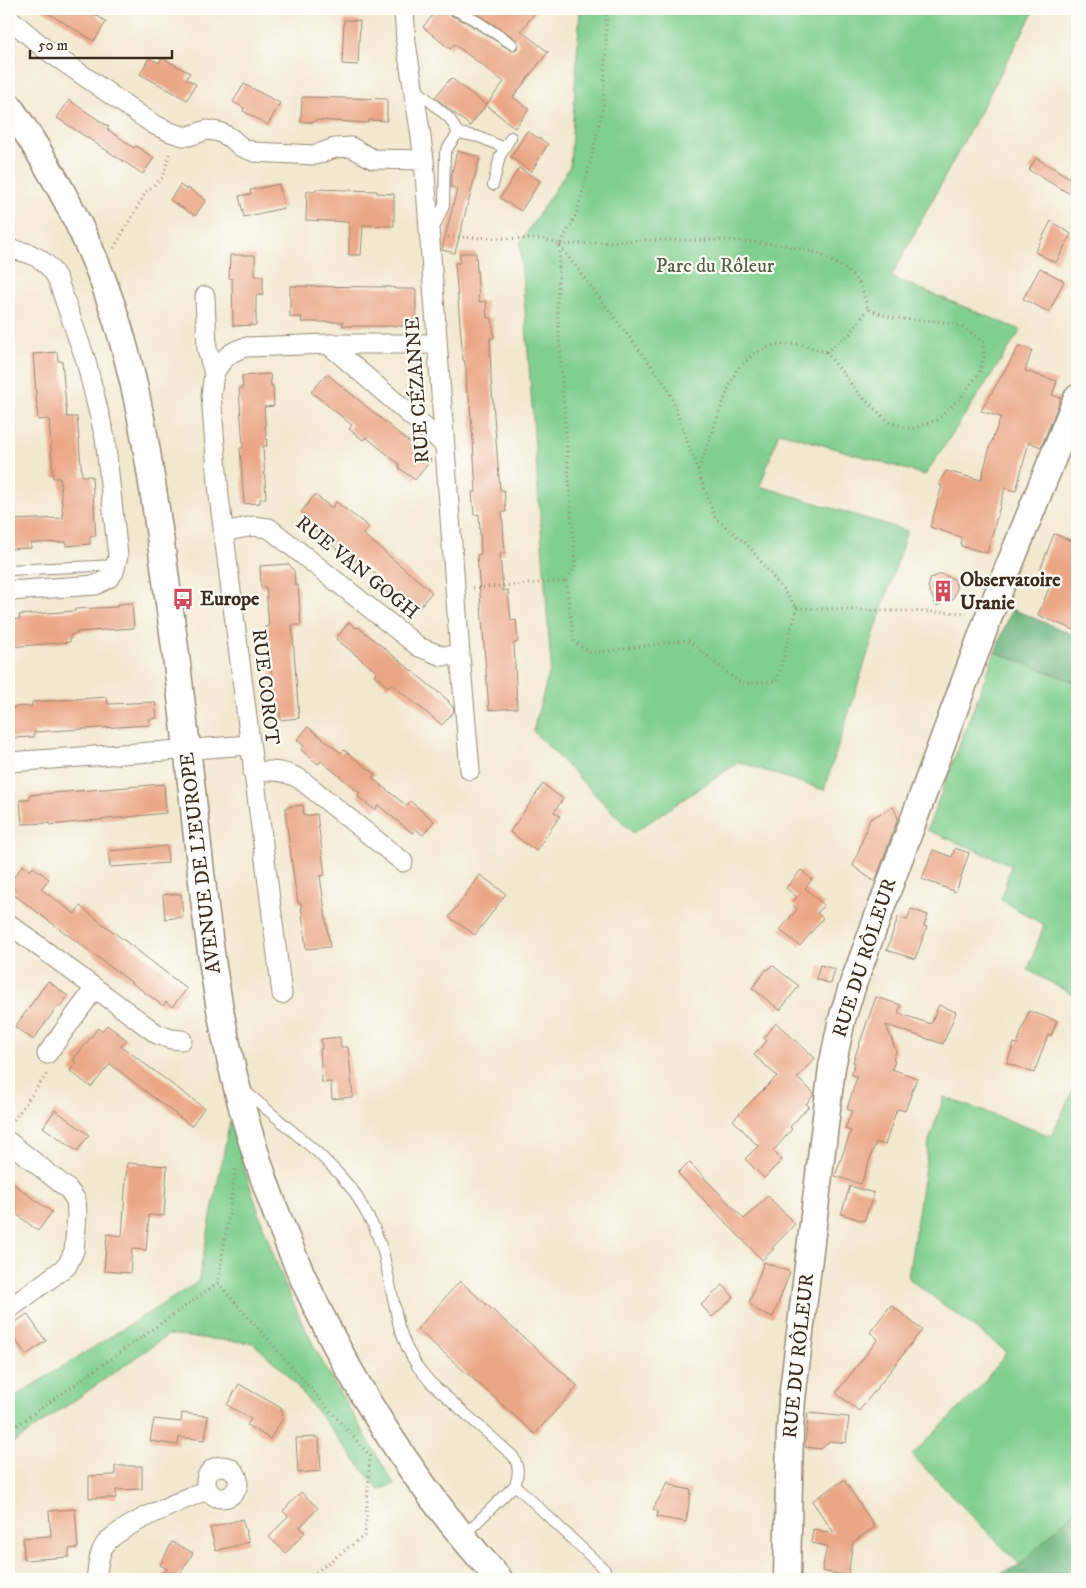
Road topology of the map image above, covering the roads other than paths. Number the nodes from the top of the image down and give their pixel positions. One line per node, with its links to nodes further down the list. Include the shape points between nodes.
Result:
1 (404, 9): 5 (street, RUE CÉZANNE)
2 (453, 9): 4 (lane)
3 (9, 18): 10 (street, via 45,50 153,124 176,134 189,136 212,130 254,152 315,155 351,147 373,159)
4 (512, 44)
5 (414, 88): 7 (lane, via 450,119); 10 (street, RUE CÉZANNE)
6 (9, 106): 26 (street, AVENUE DE L'EUROPE, via 73,214 96,264 126,349 146,436)
7 (458, 133): 9 (lane, via 479,137); 12 (lane, via 445,153 444,205)
8 (511, 137): 9 (lane)
9 (505, 148): 11 (lane, via 498,161)
10 (424, 160): 12 (street, RUE CÉZANNE)
11 (493, 185)
12 (430, 236): 16 (street, RUE CÉZANNE)
13 (9, 250): 21 (street, via 32,254 53,270 86,361 107,451)
14 (205, 296): 17 (street, RUE COROT, via 207,348)
15 (328, 344): 16 (street); 17 (street, via 241,348 226,356); 19 (street)
16 (437, 344): 19 (street, RUE CÉZANNE)
17 (214, 374): 20 (street, RUE COROT, via 211,395)
18 (1077, 398): 45 (street, RUE DU RÔLEUR, via 990,613 853,984 838,1036 792,1399)
19 (444, 444): 24 (street, RUE CÉZANNE)
20 (223, 532): 24 (street, RUE VAN GOGH, via 253,526 269,528 419,647 442,656); 25 (street, RUE COROT)
21 (116, 565): 22 (lane); 23 (street, via 109,578 96,586)
22 (9, 570)
23 (9, 591)
24 (460, 655): 28 (street, RUE CÉZANNE)
25 (250, 745): 26 (street); 29 (street, RUE COROT)
26 (188, 751): 27 (street); 36 (street, AVENUE DE L'EUROPE, via 208,933)
27 (9, 762)
28 (470, 770)
29 (253, 772): 30 (street, via 277,770 300,779); 33 (street, RUE COROT)
30 (403, 862)
31 (9, 924): 32 (street)
32 (95, 988): 34 (street, via 157,1034); 35 (street)
33 (282, 994)
34 (182, 1040)
35 (52, 1048)
36 (236, 1083): 39 (lane, via 317,1152 355,1193 383,1251 399,1327 407,1348 423,1374 513,1456 518,1463); 41 (street, AVENUE DE L'EUROPE, via 272,1201 323,1321 384,1429)
37 (9, 1142): 38 (street, via 68,1189 76,1200 77,1214 74,1250 67,1266)
38 (9, 1309)
39 (514, 1485): 41 (lane); 42 (lane)
40 (208, 1489): 43 (street, via 115,1533 101,1553)
41 (462, 1536): 44 (street, AVENUE DE L'EUROPE)
42 (605, 1570)
43 (96, 1579)
44 (499, 1579)
45 (787, 1579)

